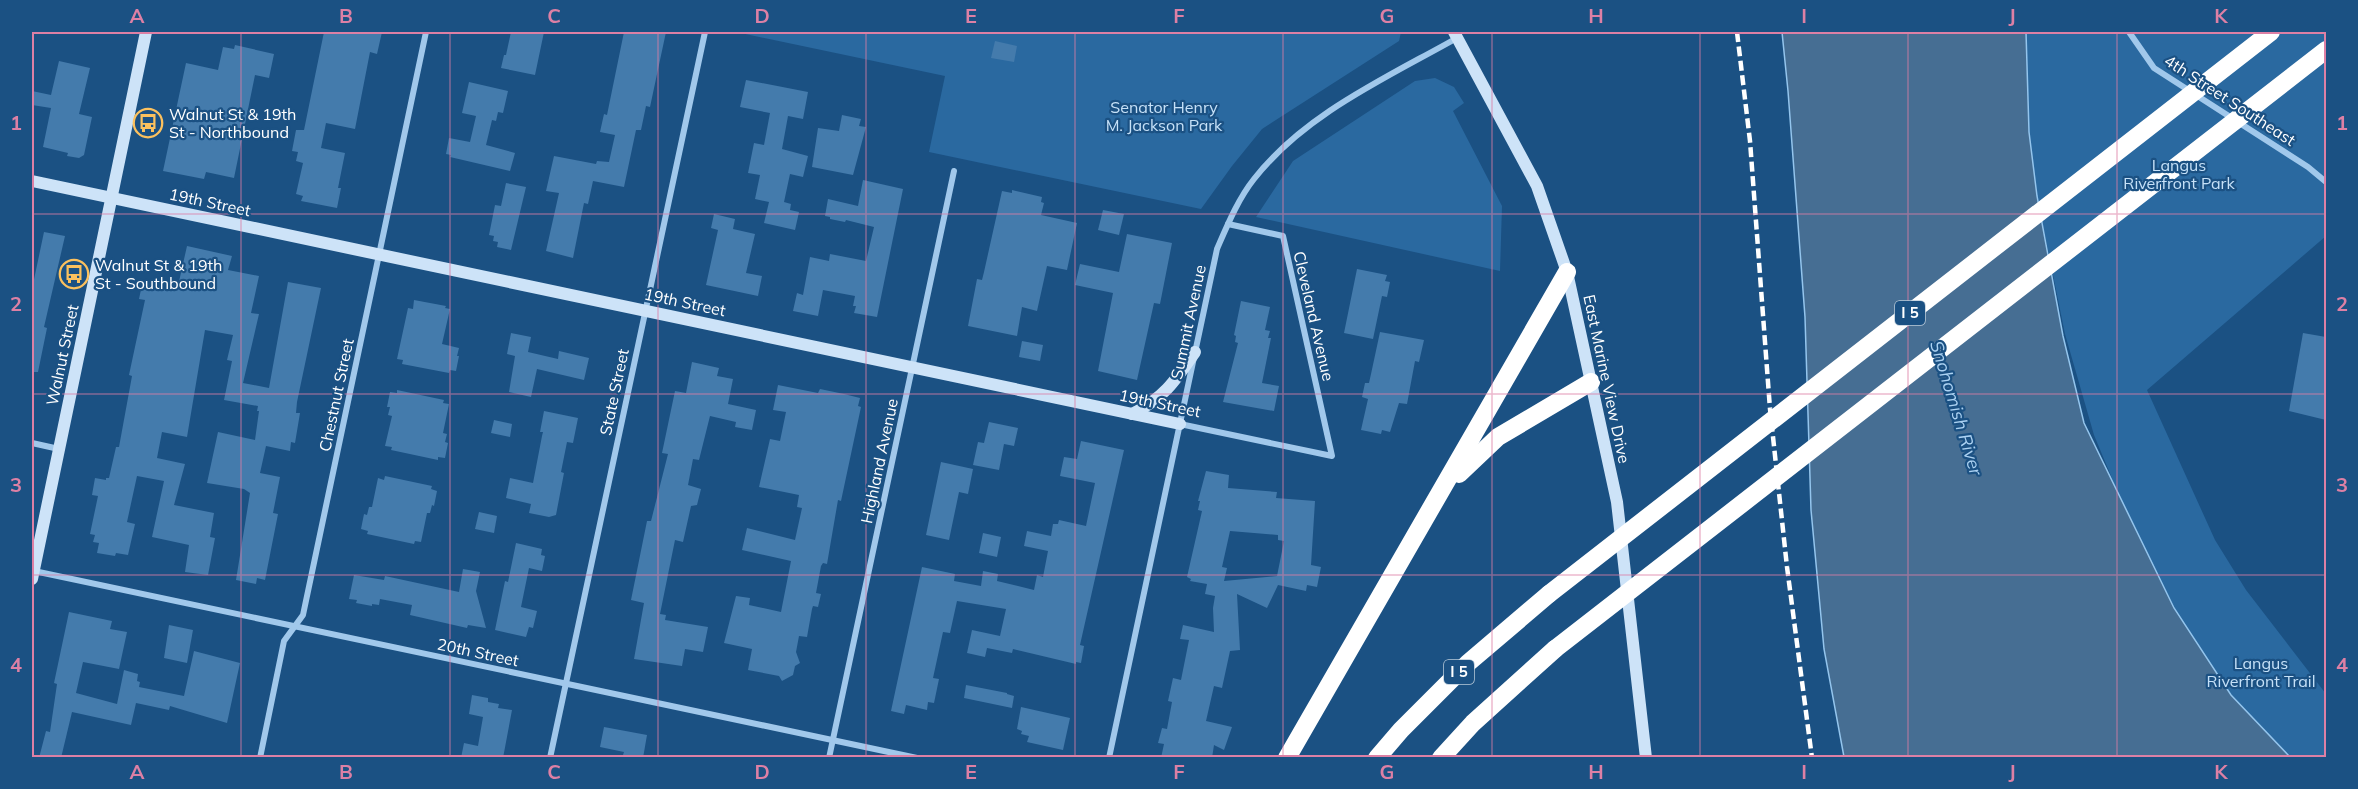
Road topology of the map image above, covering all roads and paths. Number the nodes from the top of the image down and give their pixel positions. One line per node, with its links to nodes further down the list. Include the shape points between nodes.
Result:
1 (146, 32): 11 (main road, Walnut Street)
2 (426, 32): 13 (street, Chestnut Street)
3 (705, 32): 15 (street, State Street)
4 (2129, 32): 10 (street, 4th Street Southeast, via 2154,68)
5 (2271, 32): 35 (highway, I 5, bridge, via 1549,594 1468,663)
6 (1456, 35): 12 (street, Summit Avenue, via 1342,103 1285,146 1253,180); 14 (main road, East Marine View Drive, via 1538,186)
7 (2326, 50): 36 (highway, bridge, via 1555,649 1473,723)
8 (954, 171): 17 (street, Highland Avenue)
9 (32, 181): 11 (main road, 19th Street)
10 (2326, 182)
11 (111, 198): 13 (main road, 19th Street); 22 (main road, Walnut Street)
12 (1228, 224): 16 (street, Summit Avenue, via 1217,249); 23 (street, Cleveland Avenue, via 1283,236)
13 (379, 255): 15 (main road, 19th Street); 26 (street, Chestnut Street, via 303,615)
14 (1567, 272): 18 (main road, East Marine View Drive); 24 (highway)
15 (645, 311): 17 (main road, 19th Street); 27 (street, State Street)
16 (1195, 352): 19 (main road, via 1165,394); 20 (street, Summit Avenue)
17 (913, 368): 19 (main road, 19th Street); 28 (street, Highland Avenue)
18 (1592, 382): 24 (highway, via 1498,437); 37 (main road, East Marine View Drive, via 1617,502)
19 (1131, 414): 20 (main road, 19th Street)
20 (1180, 424): 23 (street, 19th Street); 33 (street, Summit Avenue)
21 (32, 443): 22 (street)
22 (59, 449): 25 (main road, Walnut Street)
23 (1332, 456)
24 (1443, 490): 34 (highway)
25 (32, 575): 26 (street, 20th Street)
26 (295, 627): 27 (street, 20th Street); 29 (street, Chestnut Street, via 284,641)
27 (566, 684): 28 (street, 20th Street); 30 (street, State Street)
28 (833, 740): 31 (street, Highland Avenue); 32 (street, 20th Street)
29 (260, 758)
30 (550, 758)
31 (829, 758)
32 (917, 758)
33 (1109, 758)
34 (1287, 758)
35 (1377, 758)
36 (1441, 758)
37 (1646, 758)

